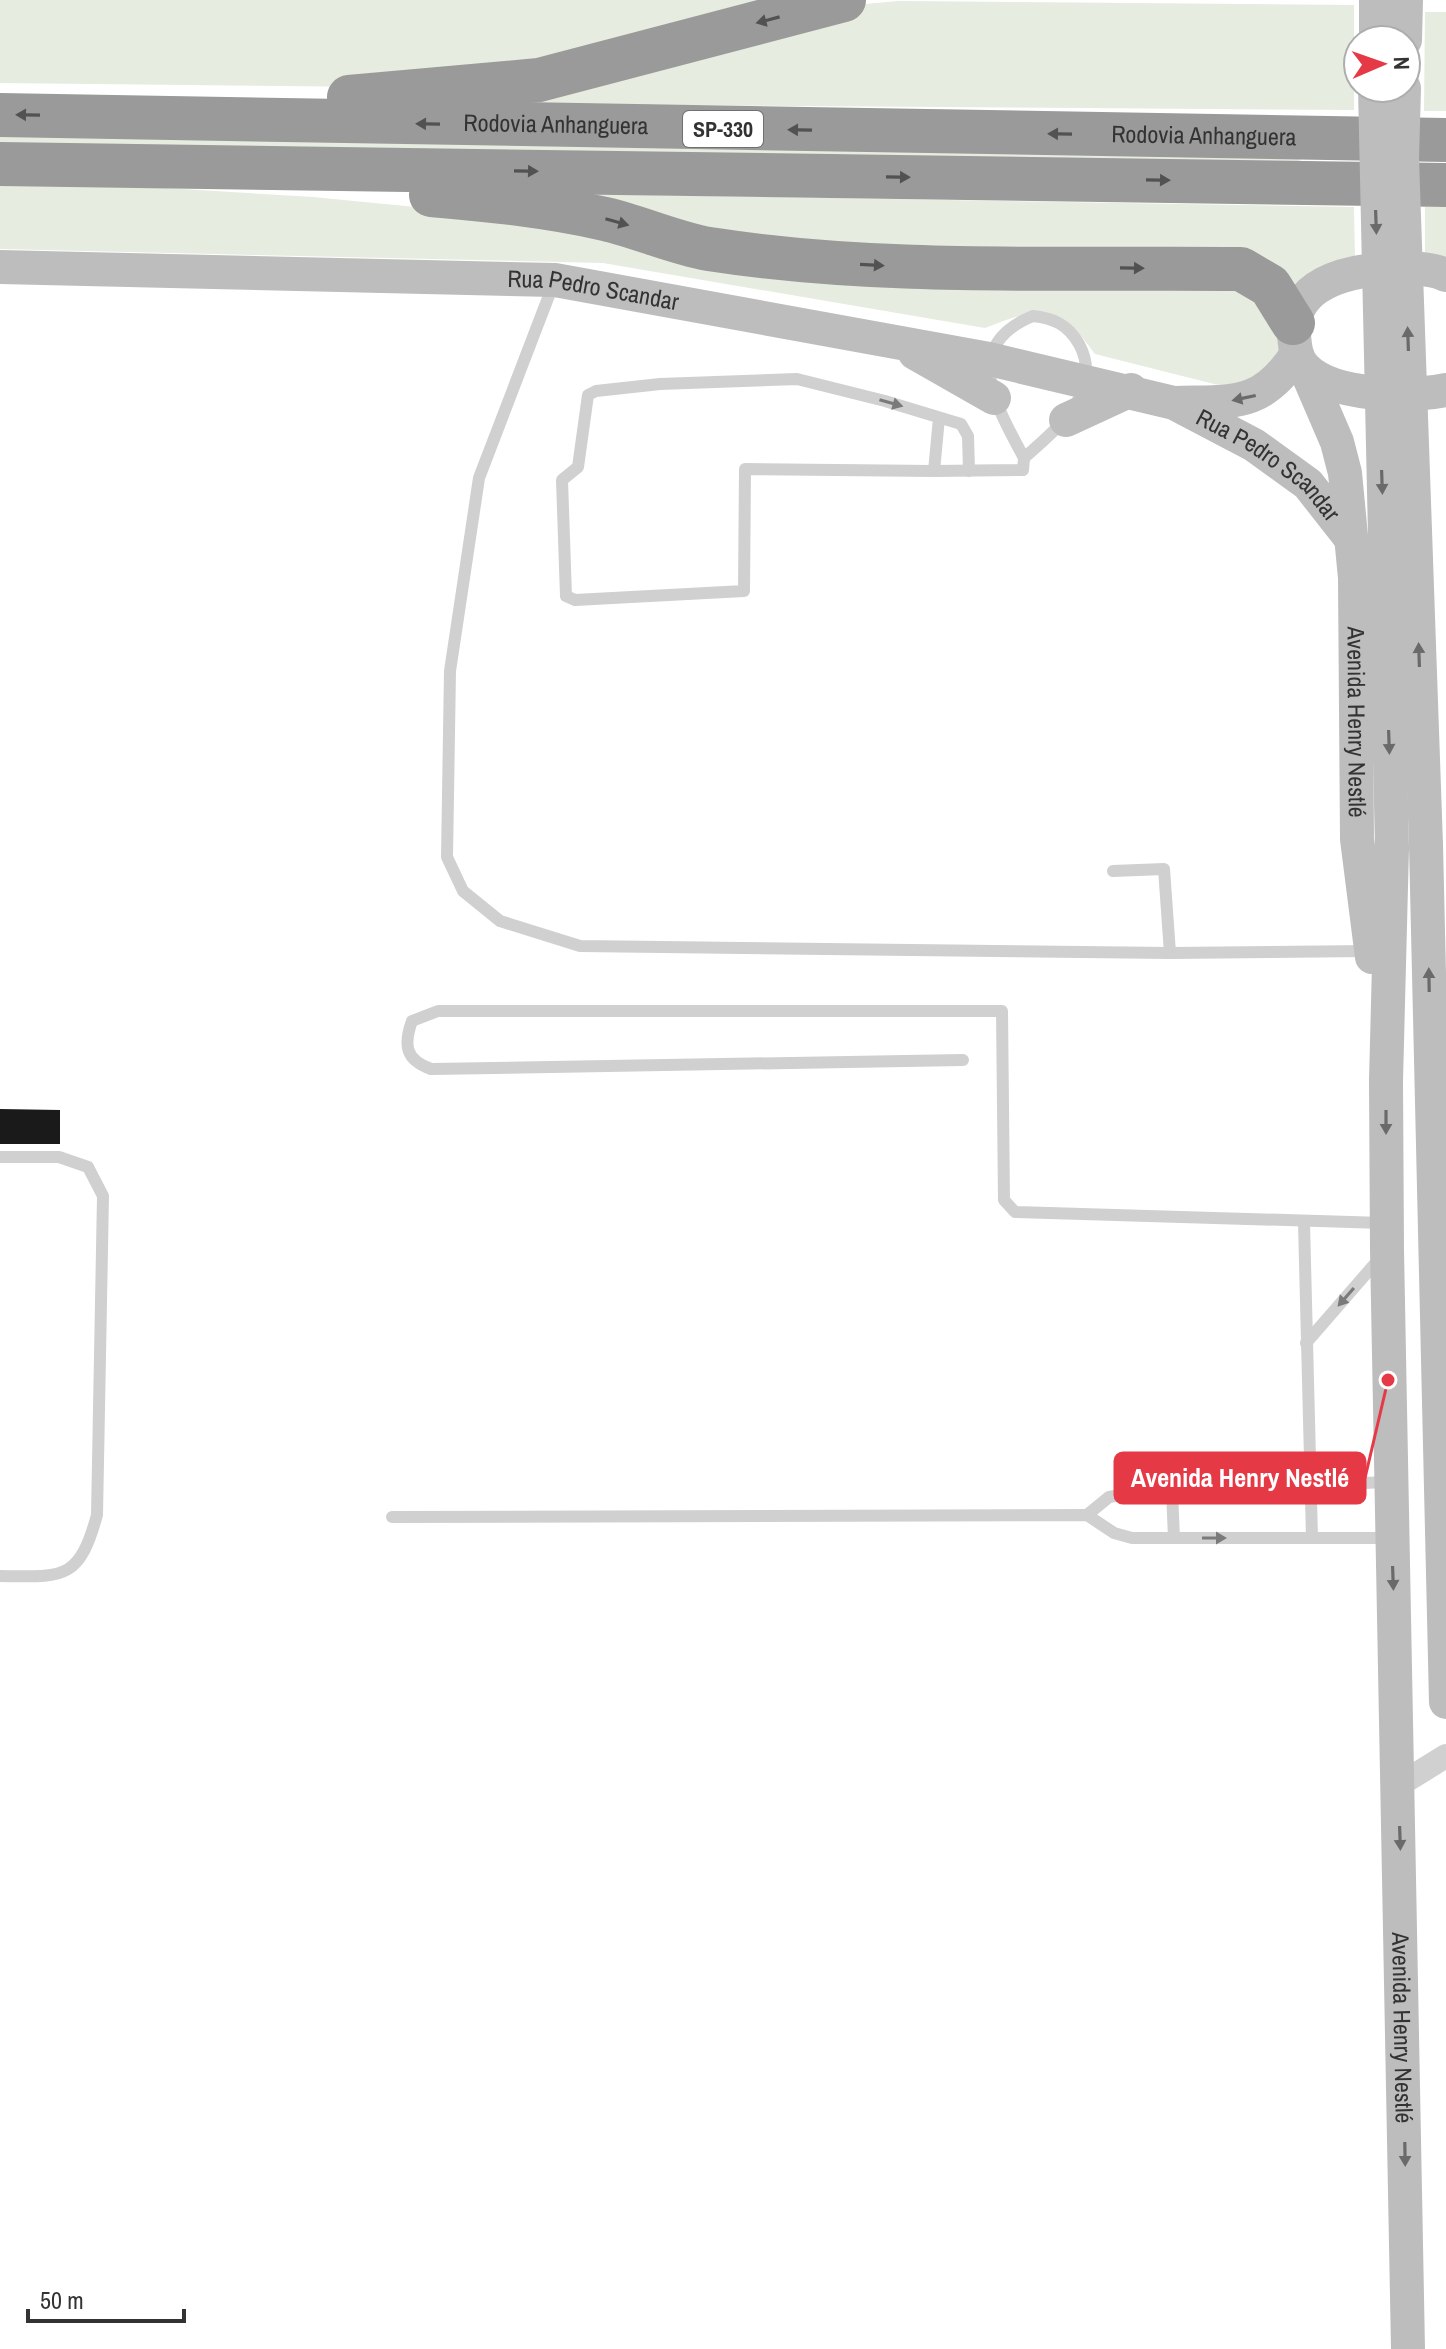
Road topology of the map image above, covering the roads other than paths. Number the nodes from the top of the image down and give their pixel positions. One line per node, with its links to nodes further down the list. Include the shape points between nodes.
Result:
1 (844, 0): 9 (highway, one-way to 9, via 539,80)
2 (1376, 0): 4 (street)
3 (1406, 0): 5 (street)
4 (1376, 24)
5 (1405, 24)
6 (1375, 104): 36 (street, Avenida Henry Nestlé, one-way to 36, bridge, via 1392,848)
7 (1404, 104): 38 (street, one-way to 7, bridge)
8 (0, 115): 9 (highway, Rodovia Anhanguera / SP-330, one-way to 8)
9 (79, 116): 10 (highway, Rodovia Anhanguera / SP-330, one-way to 9)
10 (1446, 140)
11 (0, 164): 12 (highway, Rodovia Anhanguera / SP-330)
12 (122, 165): 13 (highway, Rodovia Anhanguera / SP-330, one-way to 13); 18 (highway, one-way to 18, via 551,209 606,219 706,249 803,260 1241,269 1270,286)
13 (1446, 185)
14 (0, 267): 16 (street, Rua Pedro Scandar)
15 (1446, 275): 18 (street, Rua Pedro Scandar, via 1404,268 1336,276 1306,299)
16 (555, 280): 17 (street, Rua Pedro Scandar); 33 (lane, via 479,478 468,542 450,671 447,857 463,891 500,921 580,946)
17 (890, 339): 19 (street, Rua Pedro Scandar); 23 (street)
18 (1298, 349): 22 (street, via 1362,392); 24 (street, Rua Pedro Scandar, one-way to 24, via 1281,378 1257,396); 30 (street, Avenida Henry Nestlé, via 1337,442)
19 (989, 359): 20 (street, Rua Pedro Scandar); 20 (lane, via 994,342 1015,324 1033,316 1049,318 1075,337 1084,353); 23 (lane)
20 (1085, 379): 21 (street, Rua Pedro Scandar); 26 (lane)
21 (1131, 390): 24 (street, Rua Pedro Scandar); 26 (street)
22 (1446, 390)
23 (994, 398): 27 (lane)
24 (1174, 403): 30 (street, Rua Pedro Scandar, via 1254,445 1308,484)
25 (939, 418): 28 (lane); 28 (lane, one-way to 25, via 745,469 744,591 575,600 566,596 562,480 578,467 588,395 660,384 797,379); 29 (lane, via 966,428)
26 (1066, 420): 27 (lane)
27 (1024, 458): 29 (lane, via 1023,470)
28 (934, 471): 29 (lane)
29 (969, 471)
30 (1352, 540): 32 (street, Avenida Henry Nestlé, via 1357,839)
31 (1113, 871): 33 (lane, via 1164,869)
32 (1371, 951): 33 (lane); 36 (street, Avenida Henry Nestlé)
33 (1170, 953)
34 (1446, 1038): 38 (street)
35 (963, 1060): 39 (lane, via 431,1069 407,1052 406,1037 412,1021 438,1011 1002,1011 1008,1207 1027,1214)
36 (1386, 1081): 40 (street, Avenida Henry Nestlé, one-way to 40)
37 (0, 1157): 50 (lane, via 59,1157 88,1167 103,1196 97,1515 87,1551 68,1570)
38 (1435, 1222): 51 (street)
39 (1304, 1223): 40 (lane); 41 (lane)
40 (1386, 1237): 41 (lane, one-way to 41); 42 (street, Avenida Henry Nestlé)
41 (1306, 1343): 43 (lane)
42 (1391, 1482): 43 (lane); 49 (street, Avenida Henry Nestlé)
43 (1310, 1485): 44 (lane); 48 (lane)
44 (1172, 1491): 45 (lane, via 1109,1497); 47 (lane)
45 (1087, 1515): 46 (lane); 47 (lane, via 1132,1538)
46 (392, 1517)
47 (1174, 1538): 48 (lane, one-way to 48)
48 (1312, 1538): 49 (lane)
49 (1392, 1538): 53 (street, Avenida Henry Nestlé, one-way to 53)
50 (0, 1576)
51 (1446, 1702)
52 (1446, 1756): 53 (street)
53 (1399, 1785): 54 (street, Avenida Henry Nestlé, one-way to 54)
54 (1408, 2349)

